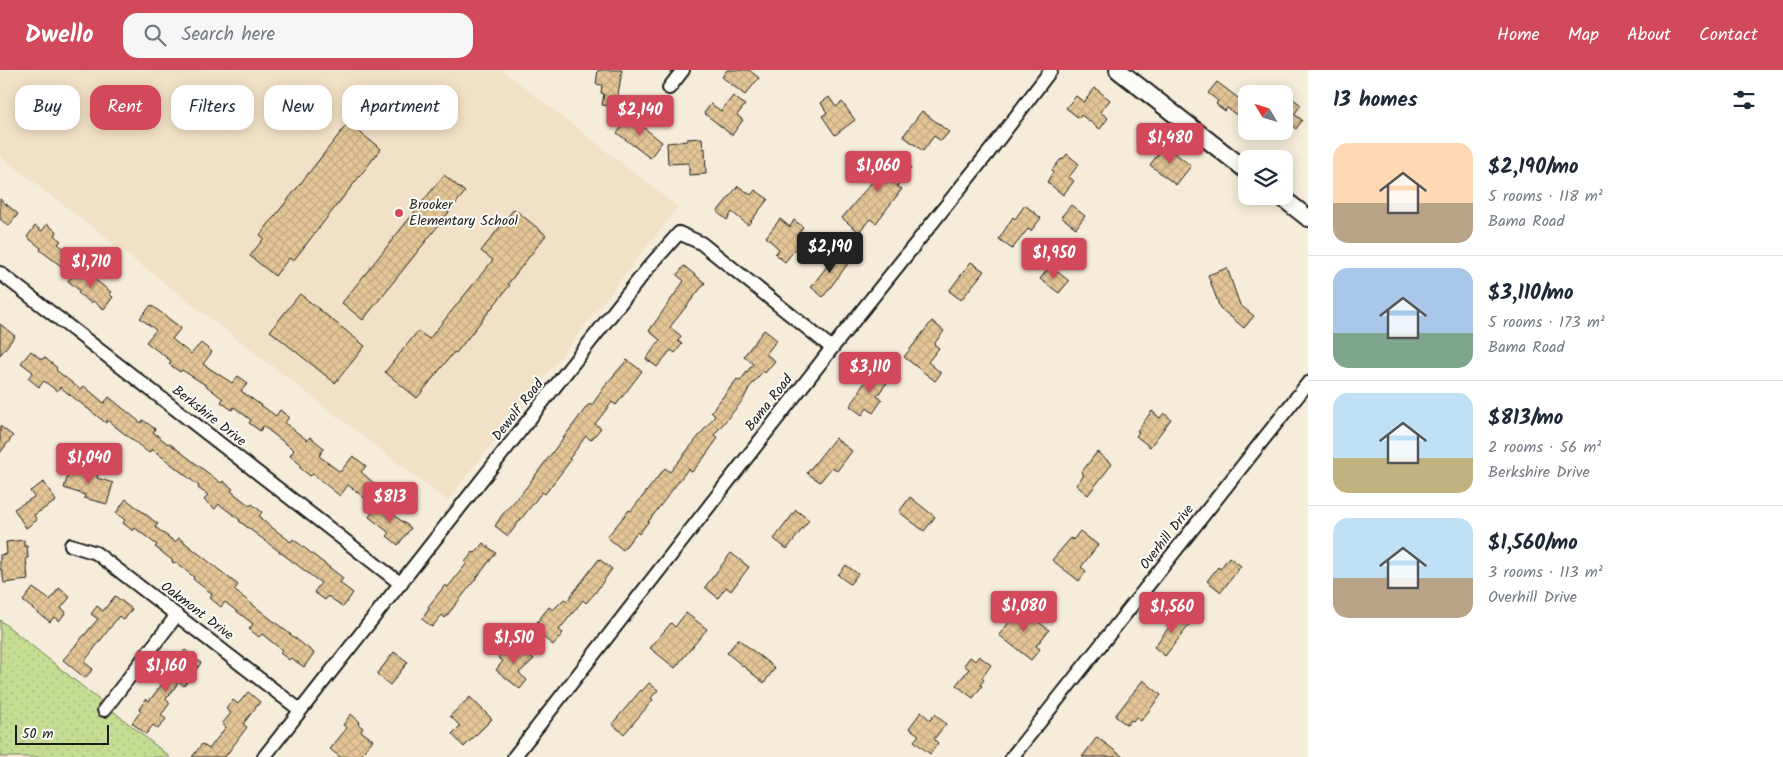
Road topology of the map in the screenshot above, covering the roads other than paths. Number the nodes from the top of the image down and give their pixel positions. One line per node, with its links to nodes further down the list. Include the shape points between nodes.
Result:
1 (683, 70): 4 (street)
2 (1051, 70): 9 (street, Bama Road)
3 (1118, 70): 5 (main road)
4 (669, 88)
5 (1238, 164)
6 (1291, 205): 7 (main road)
7 (1308, 218)
8 (0, 273): 12 (street, Berkshire Drive)
9 (832, 348): 12 (street, Dewolf Road, via 701,243 679,233 648,268); 17 (street, Bama Road)
10 (1308, 383): 18 (street, Overhill Drive)
11 (71, 545): 13 (street, Oakmont Drive, via 96,553)
12 (401, 584): 15 (street, Dewolf Road)
13 (177, 615): 14 (street); 15 (street, Oakmont Drive)
14 (104, 710)
15 (300, 710): 16 (street, Dewolf Road)
16 (264, 757)
17 (514, 757)
18 (1012, 757)

